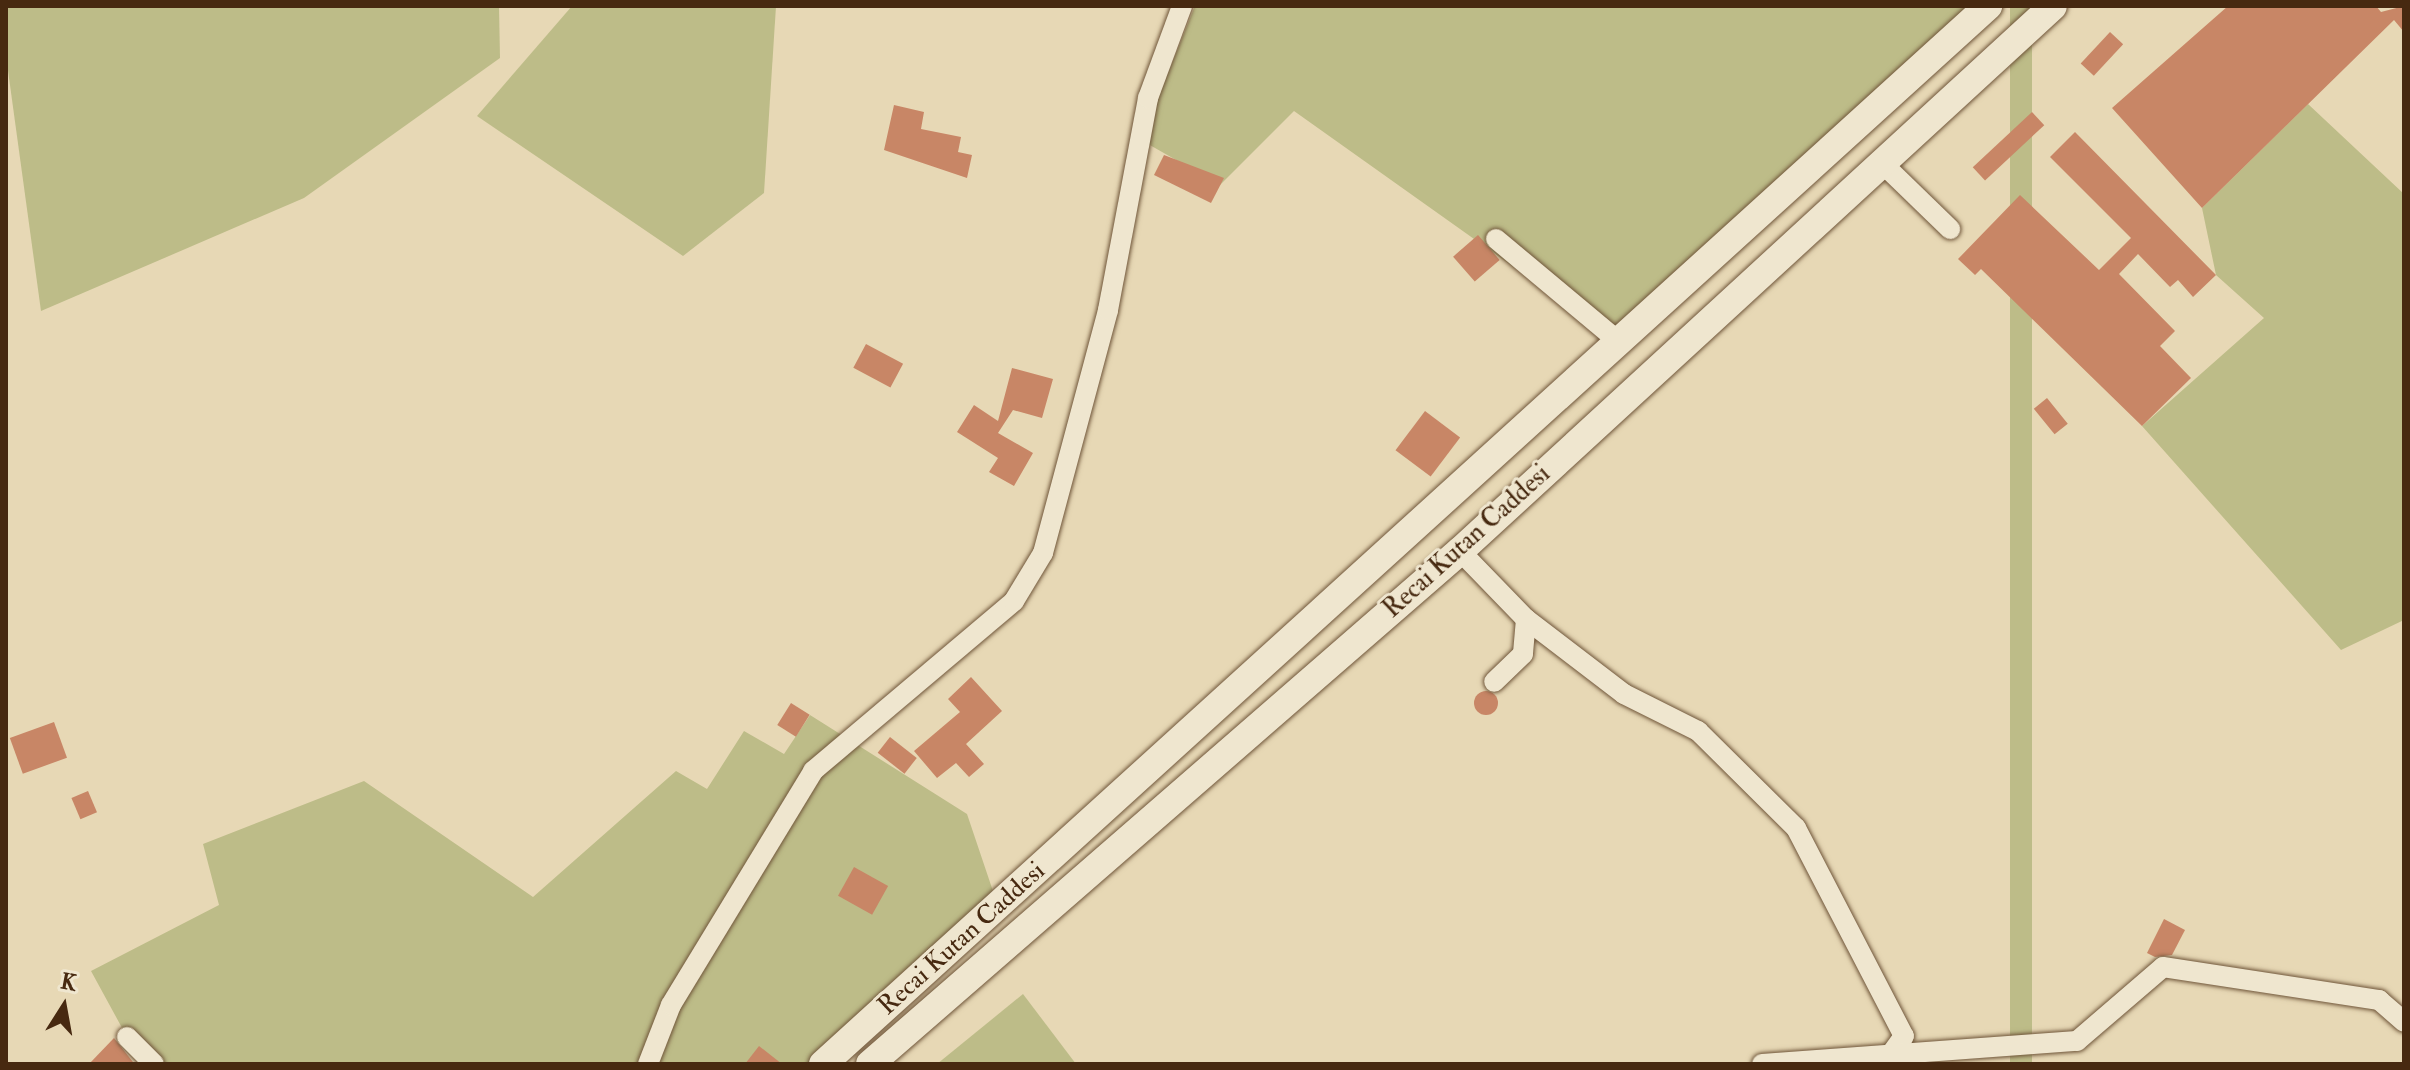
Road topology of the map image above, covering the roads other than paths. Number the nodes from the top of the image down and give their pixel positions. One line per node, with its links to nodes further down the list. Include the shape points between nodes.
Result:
1 (1182, 6): 15 (street, via 1148,98 1108,310 1043,553 1014,601 813,771 671,1005)
2 (1988, 6): 7 (main road, Recai Kutan Caddesi)
3 (2053, 6): 4 (main road, Recai Kutan Caddesi)
4 (1882, 163): 5 (street); 8 (main road, Recai Kutan Caddesi)
5 (1950, 229)
6 (1496, 239): 7 (street)
7 (1619, 342): 16 (main road, Recai Kutan Caddesi)
8 (1460, 551): 9 (street); 17 (main road, Recai Kutan Caddesi)
9 (1526, 619): 10 (street, via 1523,654); 13 (street, via 1624,694 1698,731 1796,828 1904,1036)
10 (1494, 682)
11 (2404, 1022): 13 (street, via 2379,1000 2163,967 2077,1041)
12 (127, 1037): 14 (street)
13 (1893, 1051): 18 (street)
14 (154, 1064)
15 (648, 1064)
16 (823, 1064)
17 (870, 1064)
18 (1762, 1064)

